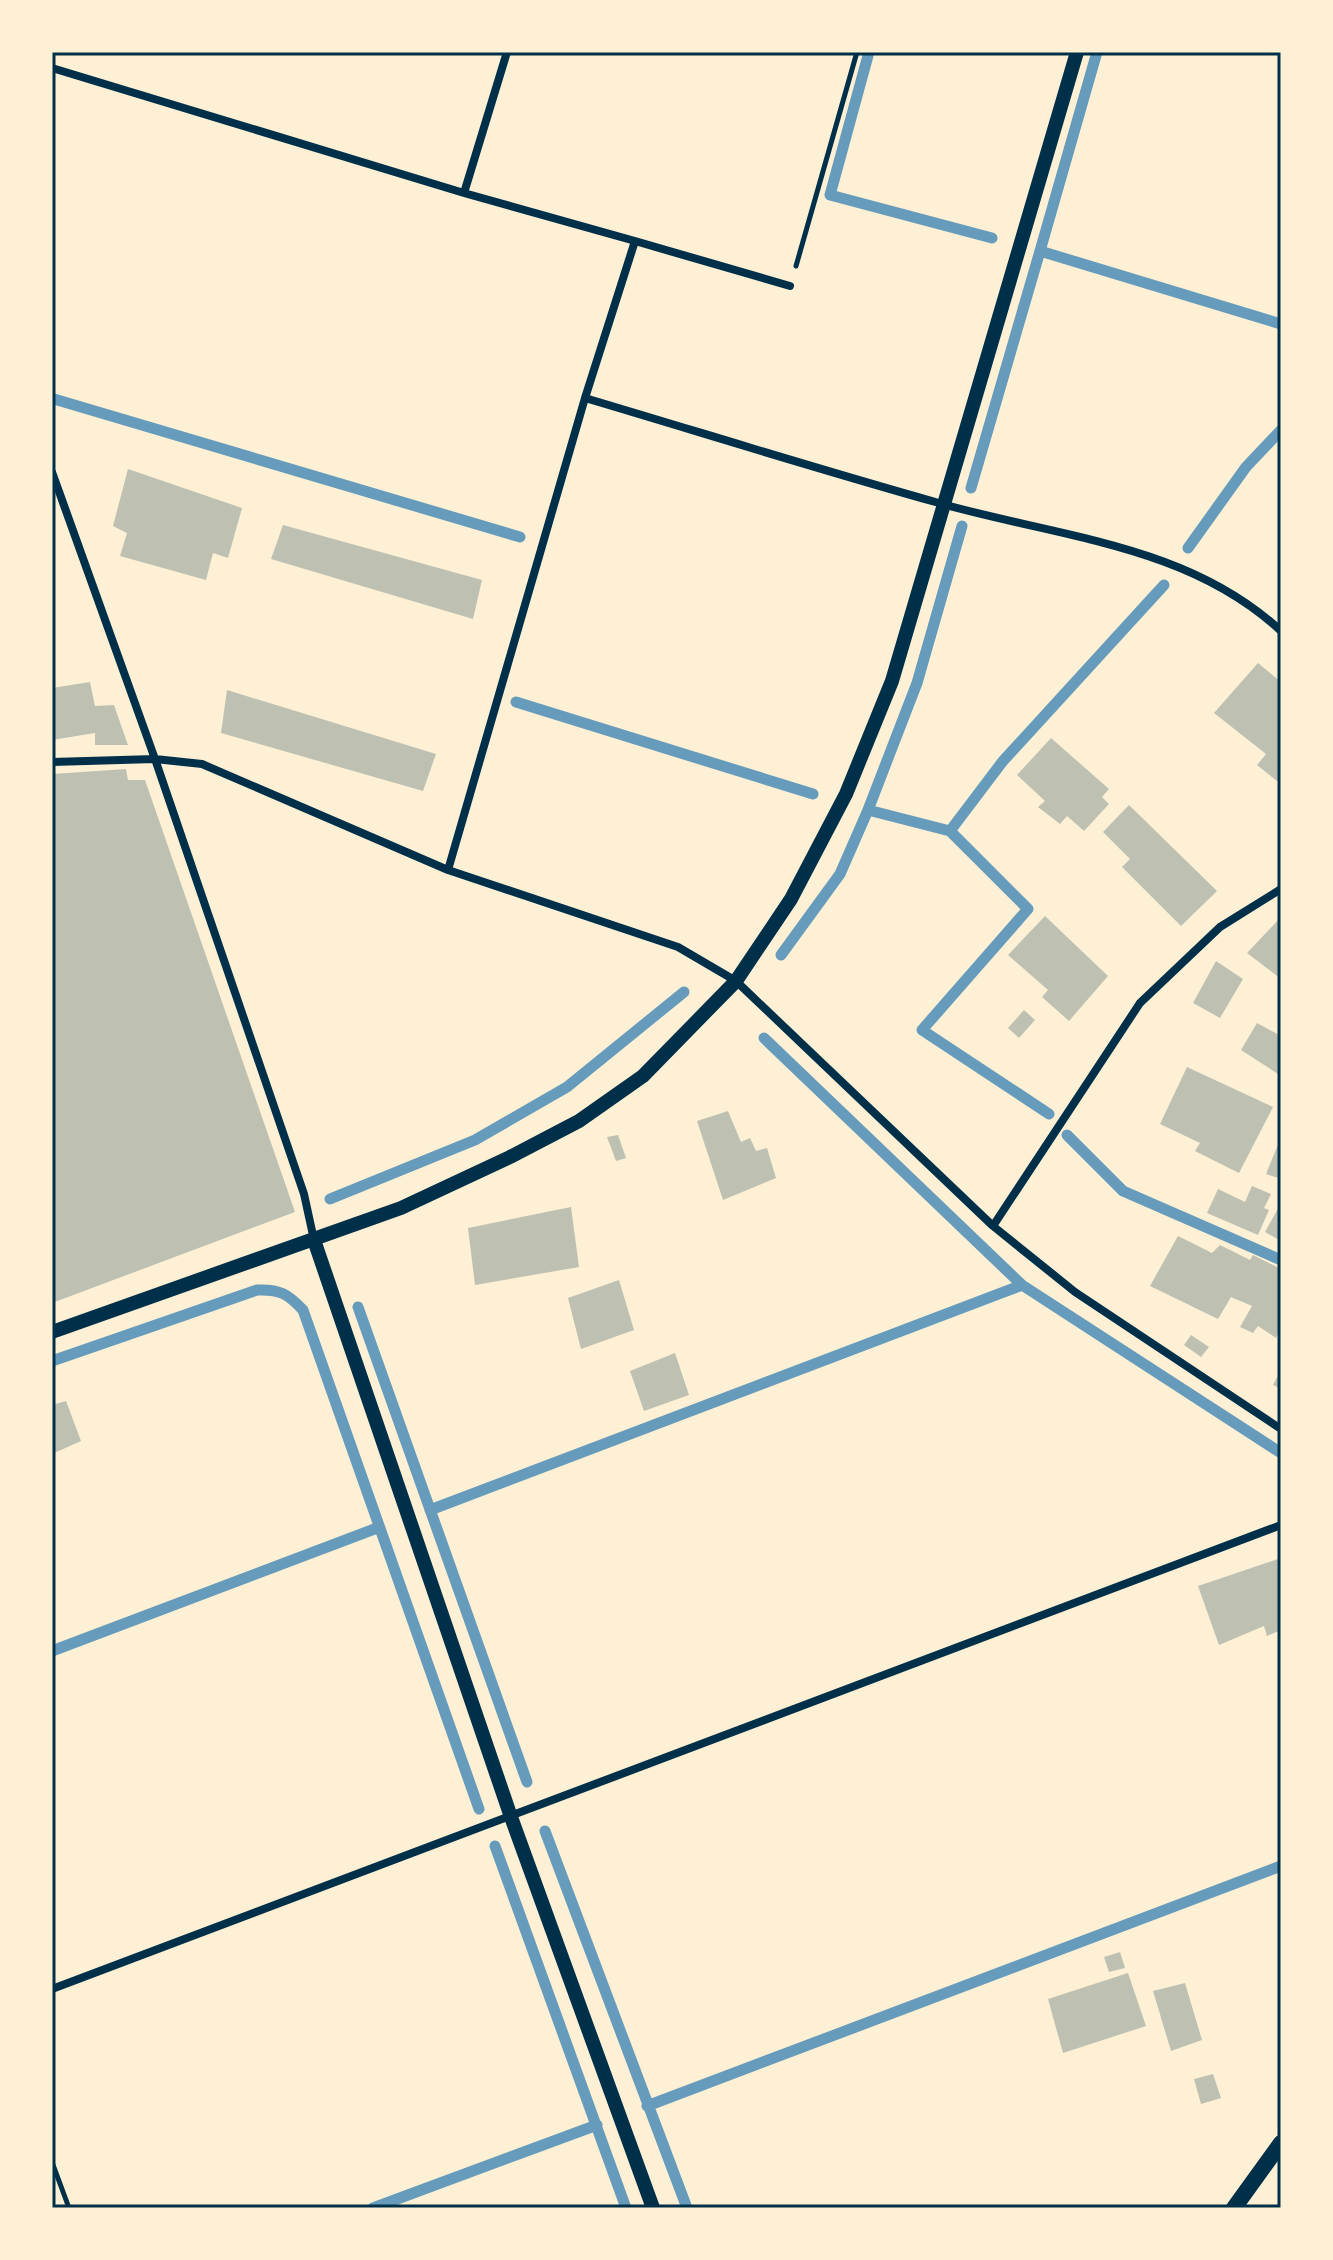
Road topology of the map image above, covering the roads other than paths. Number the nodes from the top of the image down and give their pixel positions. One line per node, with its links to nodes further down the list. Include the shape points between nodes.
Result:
1 (507, 52): 4 (street)
2 (1077, 52): 9 (street)
3 (52, 68): 4 (street)
4 (464, 193): 5 (street)
5 (635, 241): 6 (street); 7 (street)
6 (790, 286)
7 (585, 398): 9 (street); 13 (street)
8 (52, 472): 11 (street)
9 (942, 504): 10 (street, via 1141,553 1195,572 1251,603); 15 (street, via 892,681 846,794 791,899)
10 (1281, 631)
11 (155, 759): 12 (street); 13 (street, via 202,764); 17 (street, via 304,1194)
12 (52, 762)
13 (448, 870): 15 (street, via 678,947)
14 (1281, 889): 16 (street, via 1220,927 1140,1003)
15 (736, 981): 16 (street); 17 (street, via 643,1076 579,1121 401,1208)
16 (993, 1226): 19 (street, via 1075,1292)
17 (314, 1240): 18 (street); 21 (street)
18 (52, 1332)
19 (1281, 1429)
20 (1281, 1525): 21 (street)
21 (511, 1817): 22 (street); 24 (street)
22 (52, 1989)
23 (1281, 2143): 25 (main road)
24 (653, 2208)
25 (1234, 2208)

